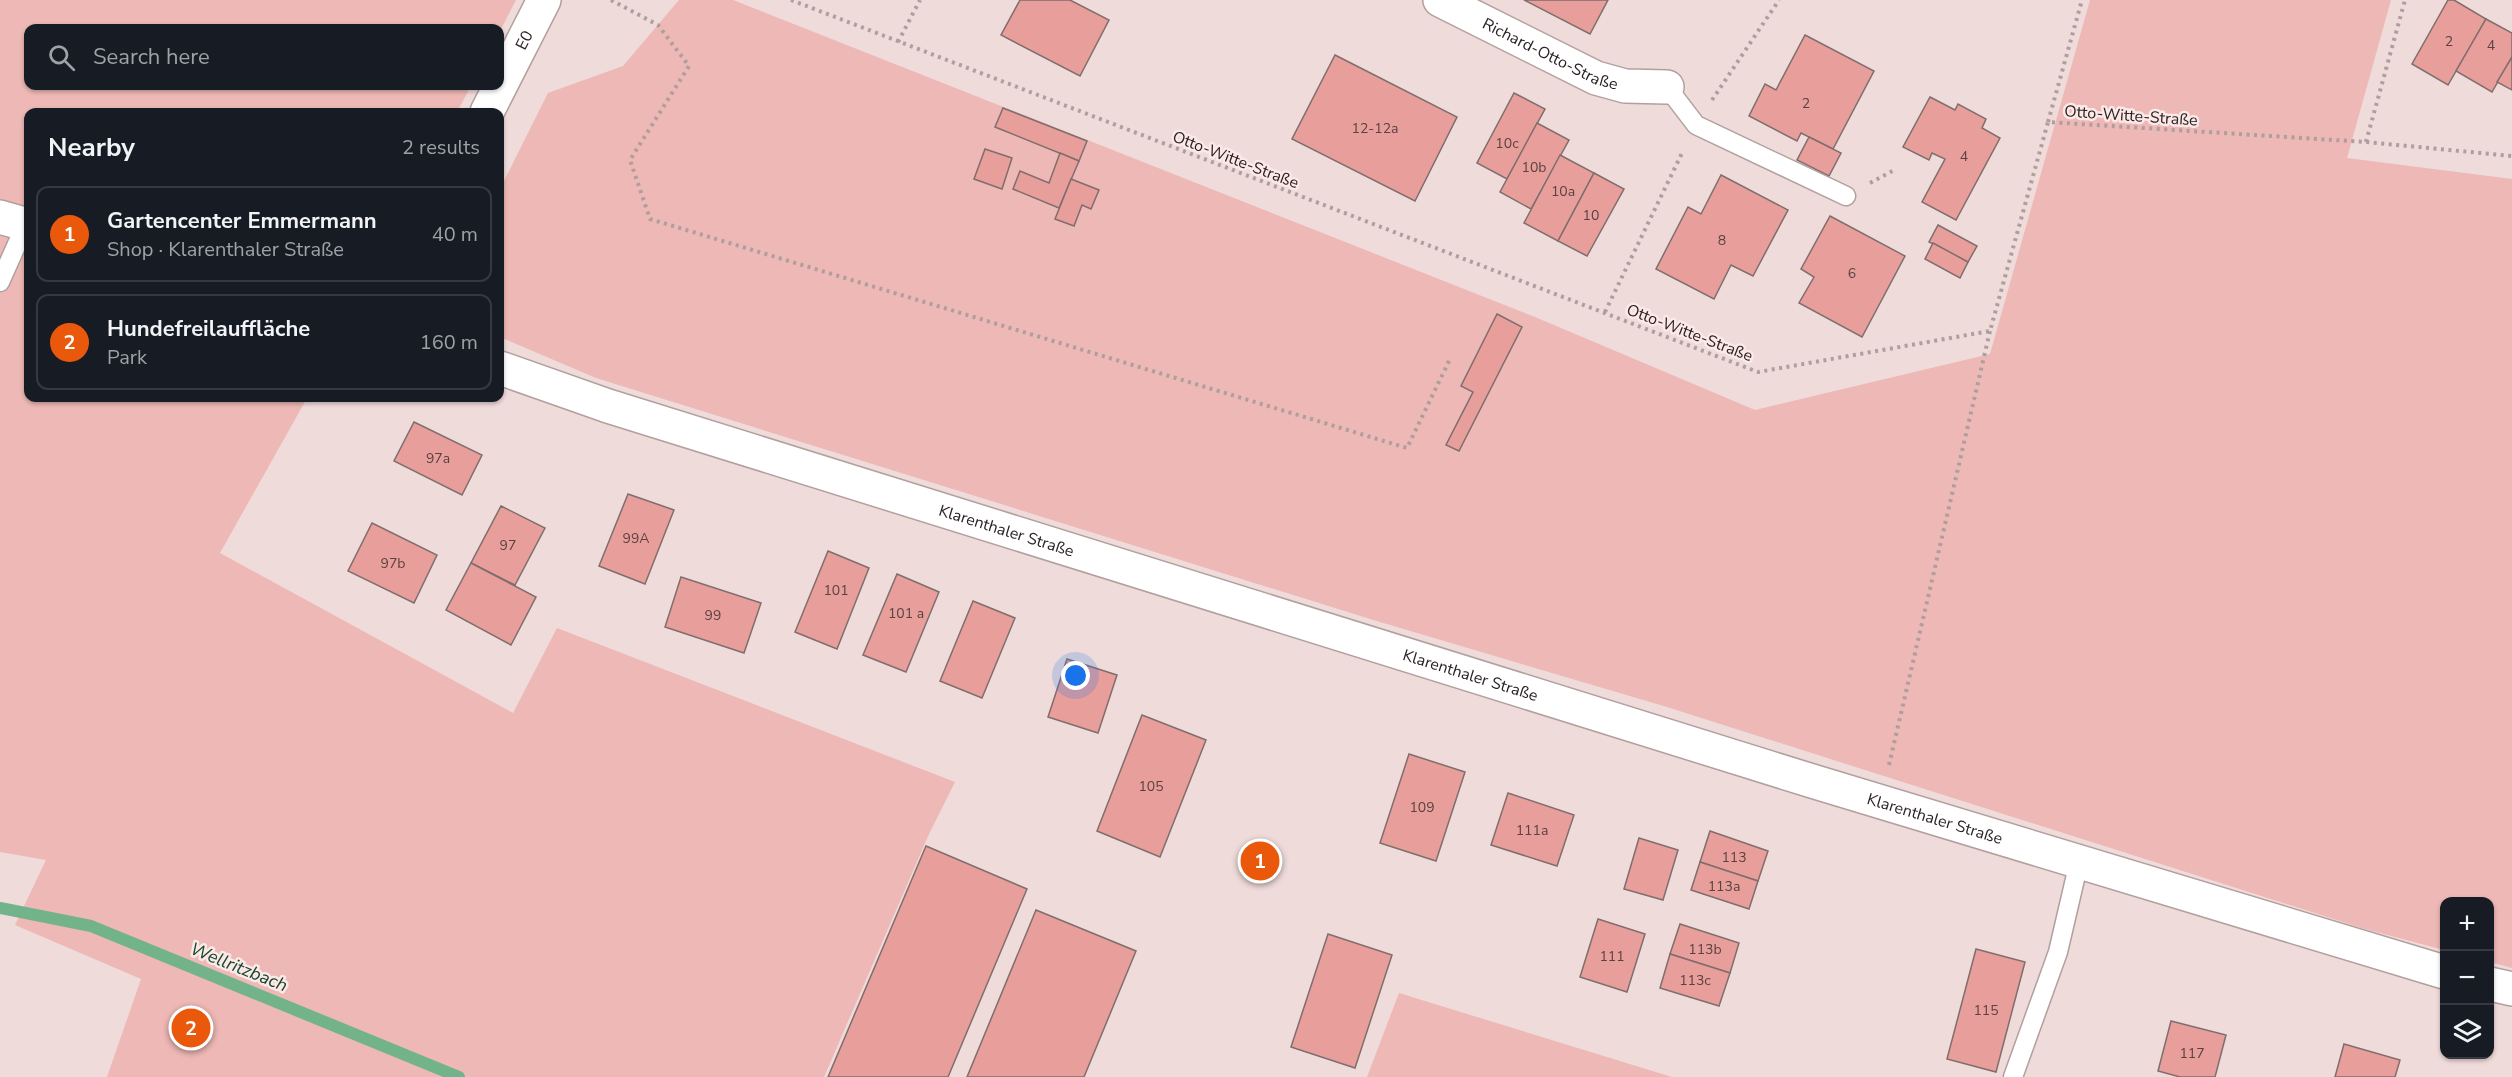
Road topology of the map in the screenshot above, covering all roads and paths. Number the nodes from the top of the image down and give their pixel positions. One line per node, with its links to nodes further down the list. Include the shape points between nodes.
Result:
1 (544, 0): 9 (main road, E0)
2 (611, 0): 20 (path, via 658,25 689,66 630,160 650,219 1407,448)
3 (791, 0): 8 (path, Otto-Witte-Straße)
4 (920, 0): 8 (path)
5 (1440, 0): 10 (main road, Richard-Otto-Straße, via 1596,78 1625,87)
6 (2082, 0): 13 (path)
7 (2404, 0): 14 (path)
8 (898, 42): 19 (path, Otto-Witte-Straße, via 1758,372)
9 (504, 79)
10 (1667, 87): 16 (lane, via 1696,125)
11 (498, 90): 12 (main road, E0)
12 (489, 108)
13 (2048, 122): 14 (path, Otto-Witte-Straße); 19 (path, Otto-Witte-Straße)
14 (2366, 142): 15 (path, Otto-Witte-Straße)
15 (2512, 156)
16 (1846, 196)
17 (18, 222): 18 (lane)
18 (0, 282)
19 (1990, 331): 22 (path)
20 (1451, 357)
21 (504, 369): 22 (main road, Klarenthaler Straße, via 608,406)
22 (1880, 801): 23 (main road, Klarenthaler Straße)
23 (2079, 862): 24 (main road, Klarenthaler Straße); 27 (lane, via 2058,952)
24 (2440, 970)
25 (2494, 985): 26 (main road)
26 (2512, 989)
27 (2013, 1077)

